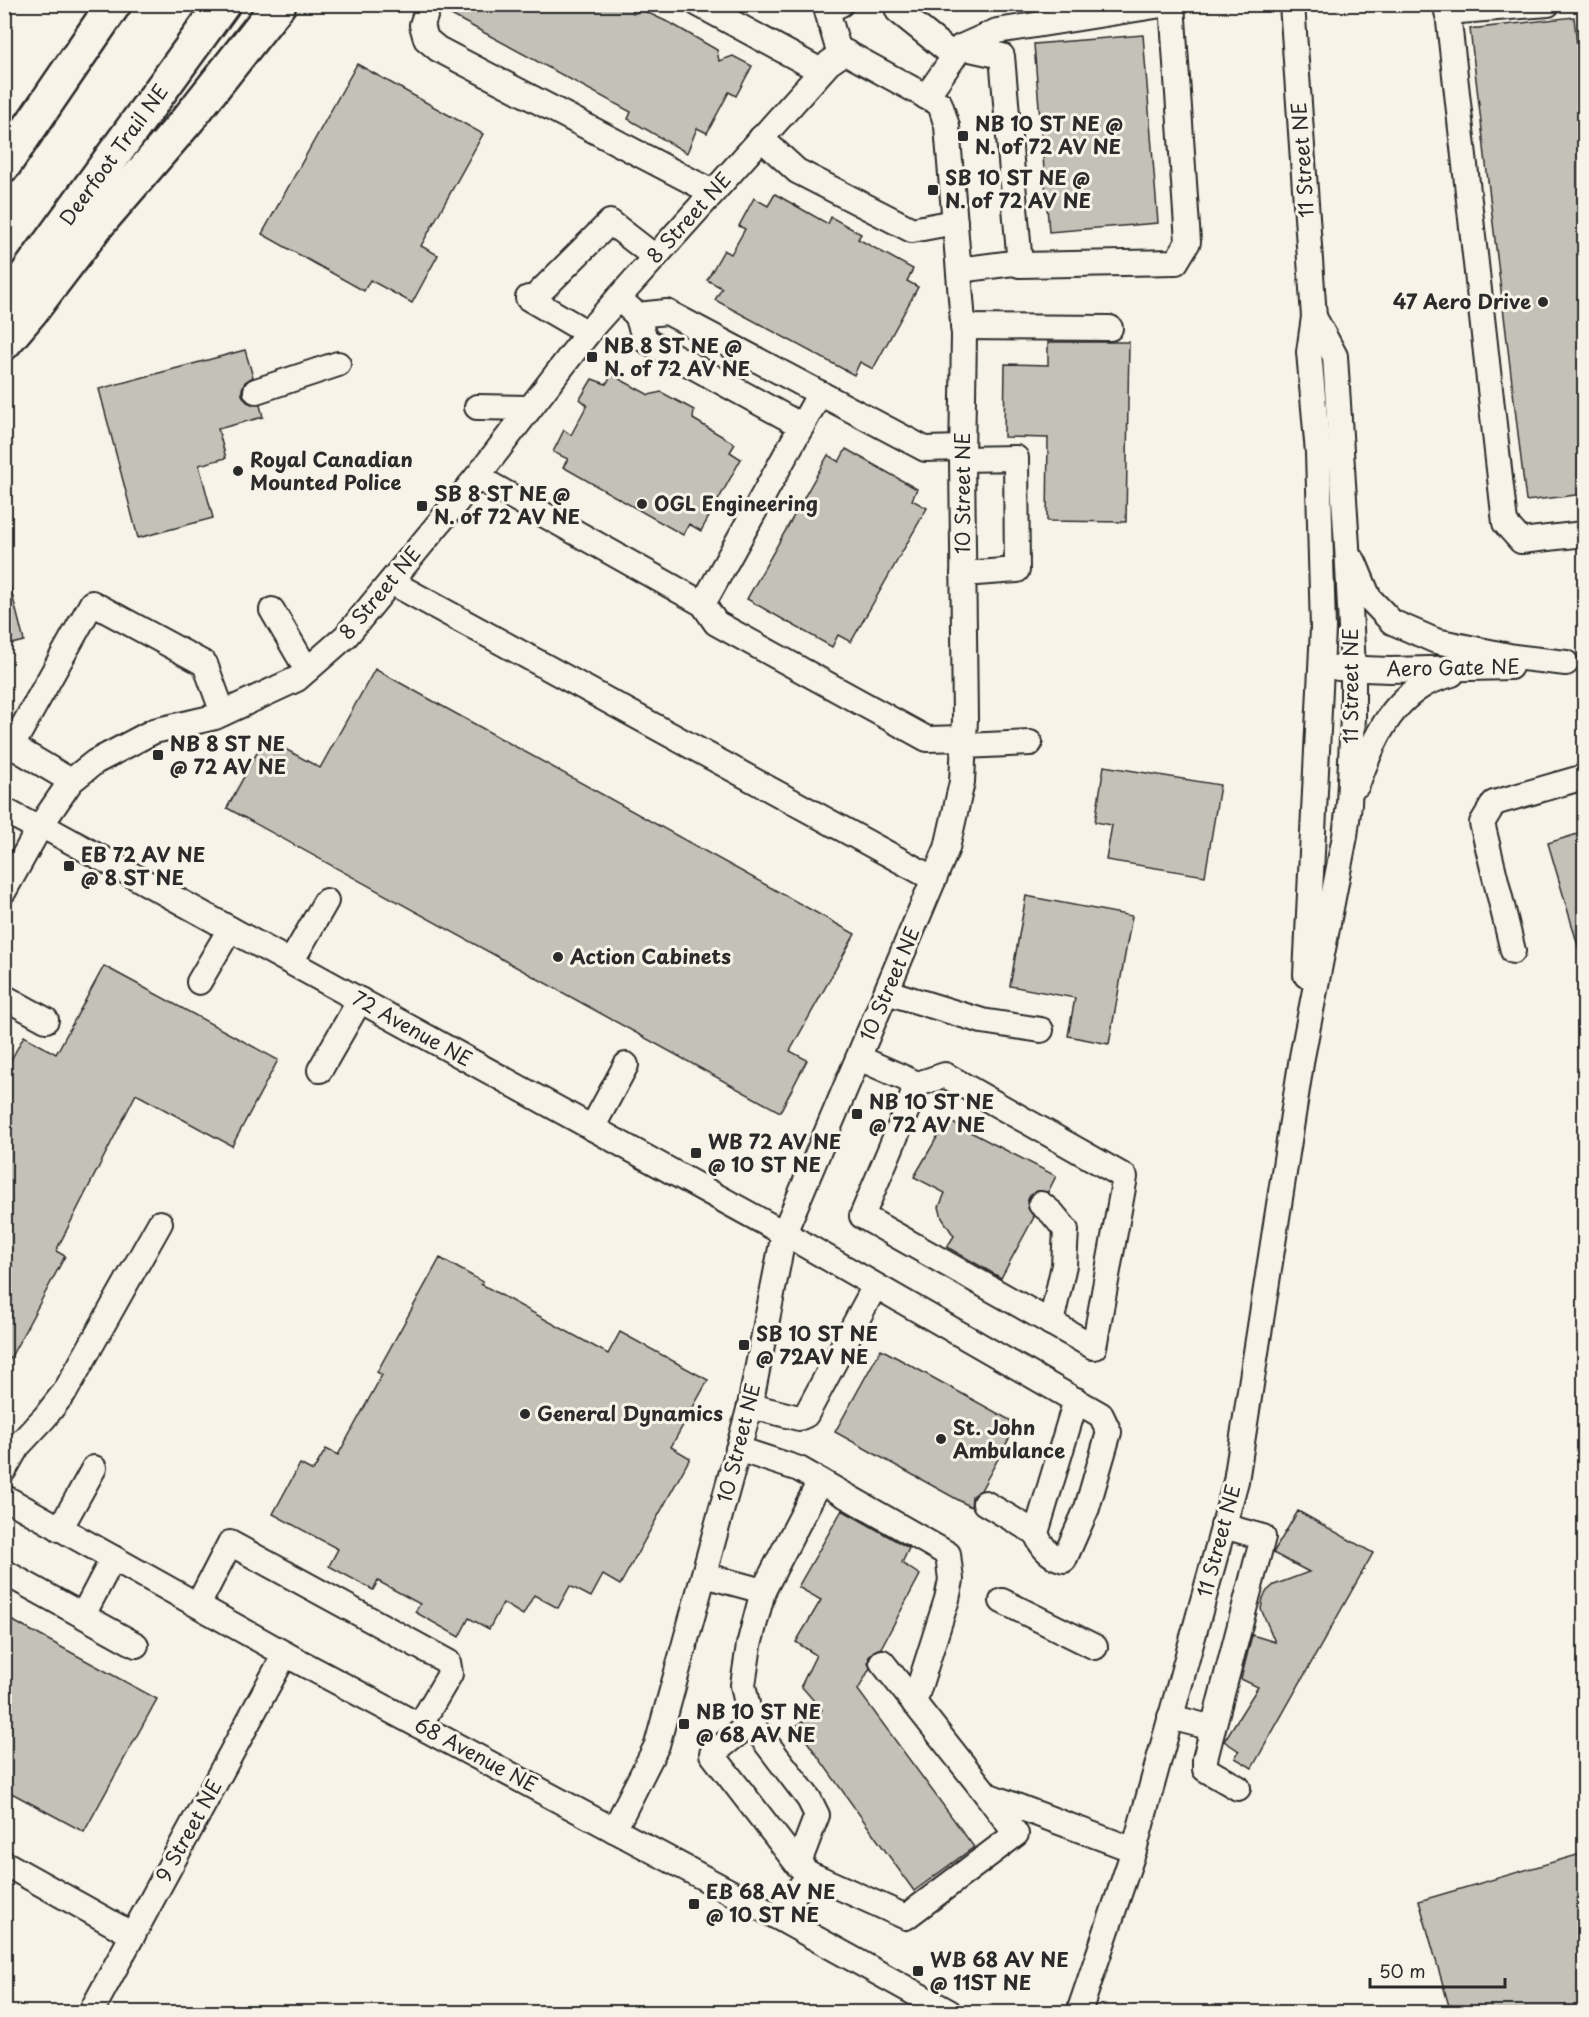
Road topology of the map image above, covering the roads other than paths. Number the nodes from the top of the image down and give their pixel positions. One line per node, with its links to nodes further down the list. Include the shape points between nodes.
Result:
1 (114, 4): 17 (highway)
2 (223, 4): 24 (highway, Deerfoot Trail NE)
3 (279, 4): 30 (highway)
4 (429, 4): 18 (street, via 422,25 426,39 438,49)
5 (698, 4): 14 (street)
6 (841, 4): 13 (street, via 827,11)
7 (1170, 4): 12 (street, via 997,31); 21 (street, via 1188,242 1176,262)
8 (1292, 4): 26 (street, 11 Street NE)
9 (1548, 4): 11 (street)
10 (891, 7): 12 (street)
11 (1447, 8): 39 (street, via 1505,523 1521,542)
12 (958, 51): 15 (street); 21 (street, via 1002,56)
13 (842, 53): 14 (street, 8 Street NE); 15 (street)
14 (821, 71): 16 (street, 8 Street NE)
15 (933, 101): 19 (street, 10 Street NE, via 947,126)
16 (761, 138): 18 (street, 8 Street NE); 19 (street, via 797,171 912,231)
17 (4, 165)
18 (712, 192): 20 (street, 8 Street NE)
19 (955, 222): 22 (street, 10 Street NE)
20 (655, 257): 23 (street, 8 Street NE); 29 (street, via 610,222 530,299)
21 (1020, 265): 22 (street)
22 (958, 270): 27 (street, 10 Street NE)
23 (618, 298): 25 (street); 29 (street, 8 Street NE)
24 (4, 306)
25 (637, 315): 33 (street, via 667,312); 36 (street, via 645,340)
26 (1314, 316): 40 (street, 11 Street NE, via 1335,356); 46 (street, 11 Street NE, via 1309,352 1318,453)
27 (963, 327): 28 (street); 37 (street, 10 Street NE)
28 (1110, 328)
29 (588, 333): 35 (street, 8 Street NE)
30 (4, 344)
31 (338, 364): 32 (street)
32 (256, 391)
33 (820, 393): 36 (street); 37 (street, via 925,449)
34 (477, 407): 35 (street)
35 (530, 408): 38 (street, 8 Street NE)
36 (802, 426): 43 (street)
37 (962, 454): 41 (street, 10 Street NE); 41 (street, via 1016,458 1017,570)
38 (477, 477): 42 (street, 8 Street NE); 43 (street)
39 (1584, 534)
40 (1347, 546): 45 (street, via 1370,598 1392,622 1436,641 1514,657); 48 (street, 11 Street NE)
41 (963, 574): 51 (street, 10 Street NE)
42 (391, 582): 49 (street, 8 Street NE, via 346,636); 59 (street)
43 (703, 604): 51 (street, via 716,623 927,740)
44 (272, 609): 49 (street)
45 (1575, 663): 47 (street, Aero Gate NE)
46 (1322, 667): 48 (street, Aero Gate NE); 71 (street, 11 Street NE)
47 (1468, 668): 48 (street, Aero Gate NE); 56 (street, via 1422,685 1395,708 1381,728)
48 (1353, 669): 56 (street, 11 Street NE)
49 (307, 670): 50 (street, 8 Street NE, via 297,679)
50 (223, 713): 53 (street, via 205,664 92,603); 55 (street, 8 Street NE, via 154,731 95,762)
51 (964, 742): 52 (street); 59 (street, 10 Street NE, via 962,782 947,848)
52 (1030, 743)
53 (8, 753): 55 (street)
54 (1584, 777): 63 (street, via 1494,803 1482,823)
55 (71, 781): 58 (street, 8 Street NE)
56 (1349, 804): 71 (street, 11 Street NE)
57 (4, 810): 58 (street, 72 Avenue NE)
58 (40, 827): 60 (street, 8 Street NE); 62 (street, 72 Avenue NE)
59 (934, 879): 66 (street, 10 Street NE)
60 (4, 891)
61 (326, 901): 64 (street)
62 (230, 928): 64 (street, 72 Avenue NE); 65 (street)
63 (1513, 951)
64 (291, 962): 68 (street, 72 Avenue NE)
65 (200, 982)
66 (887, 992): 70 (street, via 982,1021); 72 (street, 10 Street NE)
67 (4, 997): 69 (street)
68 (360, 1000): 74 (street); 76 (street, 72 Avenue NE)
69 (46, 1020)
70 (1041, 1030)
71 (1302, 1057): 90 (street, 11 Street NE, via 1236,1481)
72 (859, 1058): 75 (street, via 911,1081); 79 (street, 10 Street NE)
73 (626, 1065): 76 (street)
74 (320, 1070)
75 (912, 1086): 81 (street, via 914,1093 862,1216); 81 (street, via 945,1075 1125,1177 1094,1347)
76 (592, 1128): 79 (street, 72 Avenue NE)
77 (1041, 1204): 81 (street, via 1066,1230 1064,1265)
78 (159, 1223): 86 (street, via 66,1390 17,1447)
79 (783, 1233): 80 (street, 72 Avenue NE); 83 (street, 10 Street NE)
80 (875, 1286): 82 (street, 72 Avenue NE); 83 (street, via 806,1414 799,1418)
81 (1051, 1323)
82 (1076, 1400): 92 (street); 92 (street, 72 Avenue NE, via 1101,1415 1109,1432 1087,1508 1064,1560 1053,1557 1040,1545)
83 (750, 1406): 84 (street, 10 Street NE)
84 (738, 1449): 87 (street, via 799,1469); 95 (street, 10 Street NE)
85 (94, 1468): 91 (street)
86 (4, 1470)
87 (820, 1481): 96 (street); 104 (street, via 948,1554 951,1580 947,1599)
88 (4, 1497): 91 (street, 68 Avenue NE)
89 (985, 1503): 92 (street)
90 (1223, 1526): 105 (street, 11 Street NE); 108 (street, via 1263,1537)
91 (60, 1528): 93 (street, 68 Avenue NE)
92 (1036, 1533)
93 (113, 1558): 98 (street, 68 Avenue NE); 99 (street)
94 (4, 1572): 99 (street)
95 (704, 1575): 96 (street); 111 (street, 10 Street NE, via 657,1745)
96 (763, 1591): 106 (street, via 743,1685)
97 (1002, 1601): 101 (street)
98 (198, 1605): 102 (street, 68 Avenue NE); 107 (street, via 230,1543 448,1662 450,1674)
99 (83, 1615): 100 (street)
100 (136, 1645)
101 (1095, 1647)
102 (285, 1654): 107 (street, 68 Avenue NE); 116 (street, 9 Street NE)
103 (882, 1662): 104 (street)
104 (914, 1703): 110 (street)
105 (1170, 1718): 108 (street); 112 (street, 11 Street NE)
106 (752, 1723): 114 (street, via 817,1815); 114 (street, via 712,1754)
107 (420, 1725): 111 (street, 68 Avenue NE)
108 (1213, 1728): 109 (street, via 1205,1769)
109 (1238, 1788)
110 (987, 1795): 112 (street); 114 (street, via 1016,1834 906,1917)
111 (614, 1830): 115 (street, 68 Avenue NE)
112 (1134, 1850): 119 (street, 11 Street NE)
113 (4, 1863): 116 (street)
114 (804, 1869): 115 (street)
115 (777, 1917): 118 (street, 68 Avenue NE)
116 (133, 1935): 117 (street, 9 Street NE)
117 (91, 2011)
118 (949, 2013)
119 (1079, 2013)

